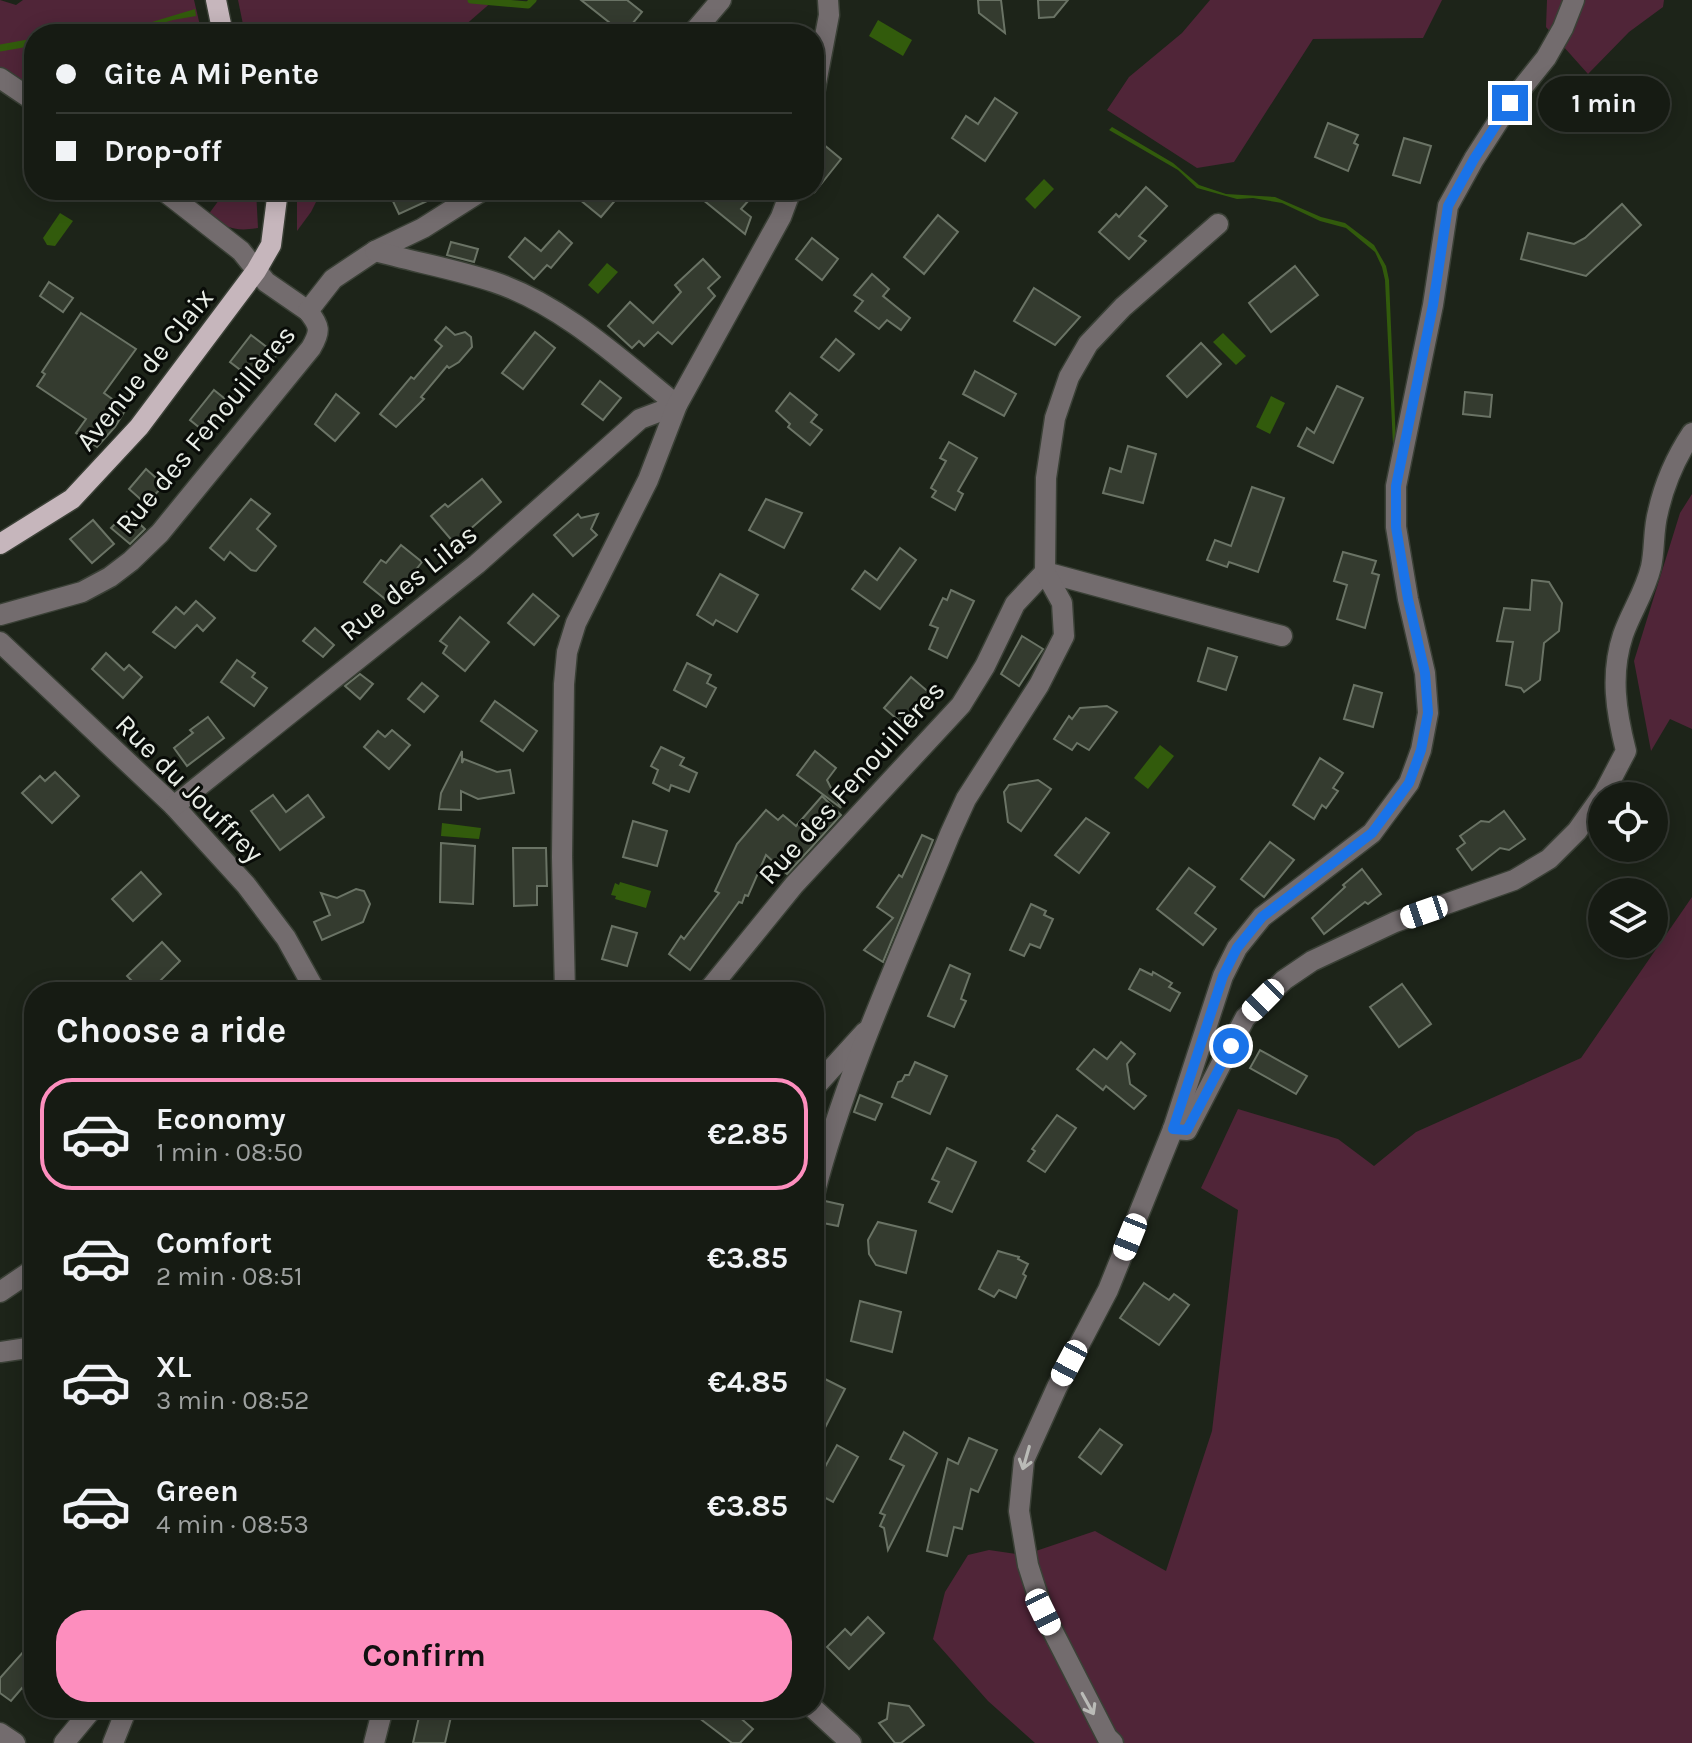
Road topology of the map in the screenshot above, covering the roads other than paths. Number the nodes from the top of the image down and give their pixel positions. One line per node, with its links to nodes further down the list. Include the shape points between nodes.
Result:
1 (216, 0): 5 (main road)
2 (721, 0): 6 (street)
3 (828, 0): 7 (street)
4 (1574, 0): 31 (street, via 1546,58 1510,103 1448,206 1396,486 1396,527 1425,673 1428,713 1421,750 1409,783 1372,833 1262,917 1237,948)
5 (221, 24)
6 (701, 24)
7 (824, 41)
8 (0, 78): 9 (street)
9 (24, 94)
10 (176, 200): 16 (street, via 241,251)
11 (277, 200): 16 (main road, Avenue de Claix, via 271,245)
12 (467, 200): 15 (street, Rue des Fenouillères)
13 (787, 200): 18 (street)
14 (1218, 224): 21 (street, via 1123,307 1088,344 1069,377 1055,418 1046,478)
15 (375, 251): 17 (street, Rue des Fenouillères, via 333,279); 18 (street, via 495,282 537,302)
16 (256, 271): 17 (street); 20 (main road, Avenue de Claix, via 139,427 72,499)
17 (308, 311): 22 (street, Rue des Fenouillères, via 320,334 311,348 160,533 110,577 82,592)
18 (677, 405): 25 (street, Rue des Lilas, via 640,419 477,564); 27 (street, via 648,480 576,623 567,652)
19 (1692, 433): 31 (street, via 1657,514 1645,589 1623,634 1617,662 1617,709 1626,751 1577,831 1549,859 1514,880 1395,922 1284,980 1245,1018 1187,1130)
20 (0, 544)
21 (1045, 572): 23 (street); 28 (street, Rue des Fenouillères, via 1015,604 961,705 794,885); 29 (street, via 1062,603 1064,636 966,799)
22 (0, 615)
23 (1282, 636)
24 (0, 642): 25 (street, Rue du Jouffrey)
25 (174, 806): 26 (street, Rue du Jouffrey, via 246,885)
26 (310, 982)
27 (565, 982)
28 (715, 982)
29 (874, 1021): 30 (street); 32 (street)
30 (824, 1077)
31 (1173, 1129): 47 (street, one-way to 47, via 1108,1290 1024,1460 1019,1511 1043,1612)
32 (824, 1158)
33 (24, 1276): 34 (street)
34 (0, 1292)
35 (24, 1348): 36 (street)
36 (0, 1352)
37 (85, 1718): 43 (street)
38 (123, 1718): 44 (street)
39 (380, 1718): 45 (street)
40 (824, 1718): 46 (street)
41 (0, 1733): 42 (street)
42 (15, 1743)
43 (64, 1743)
44 (113, 1743)
45 (374, 1743)
46 (851, 1743)
47 (1113, 1743)

